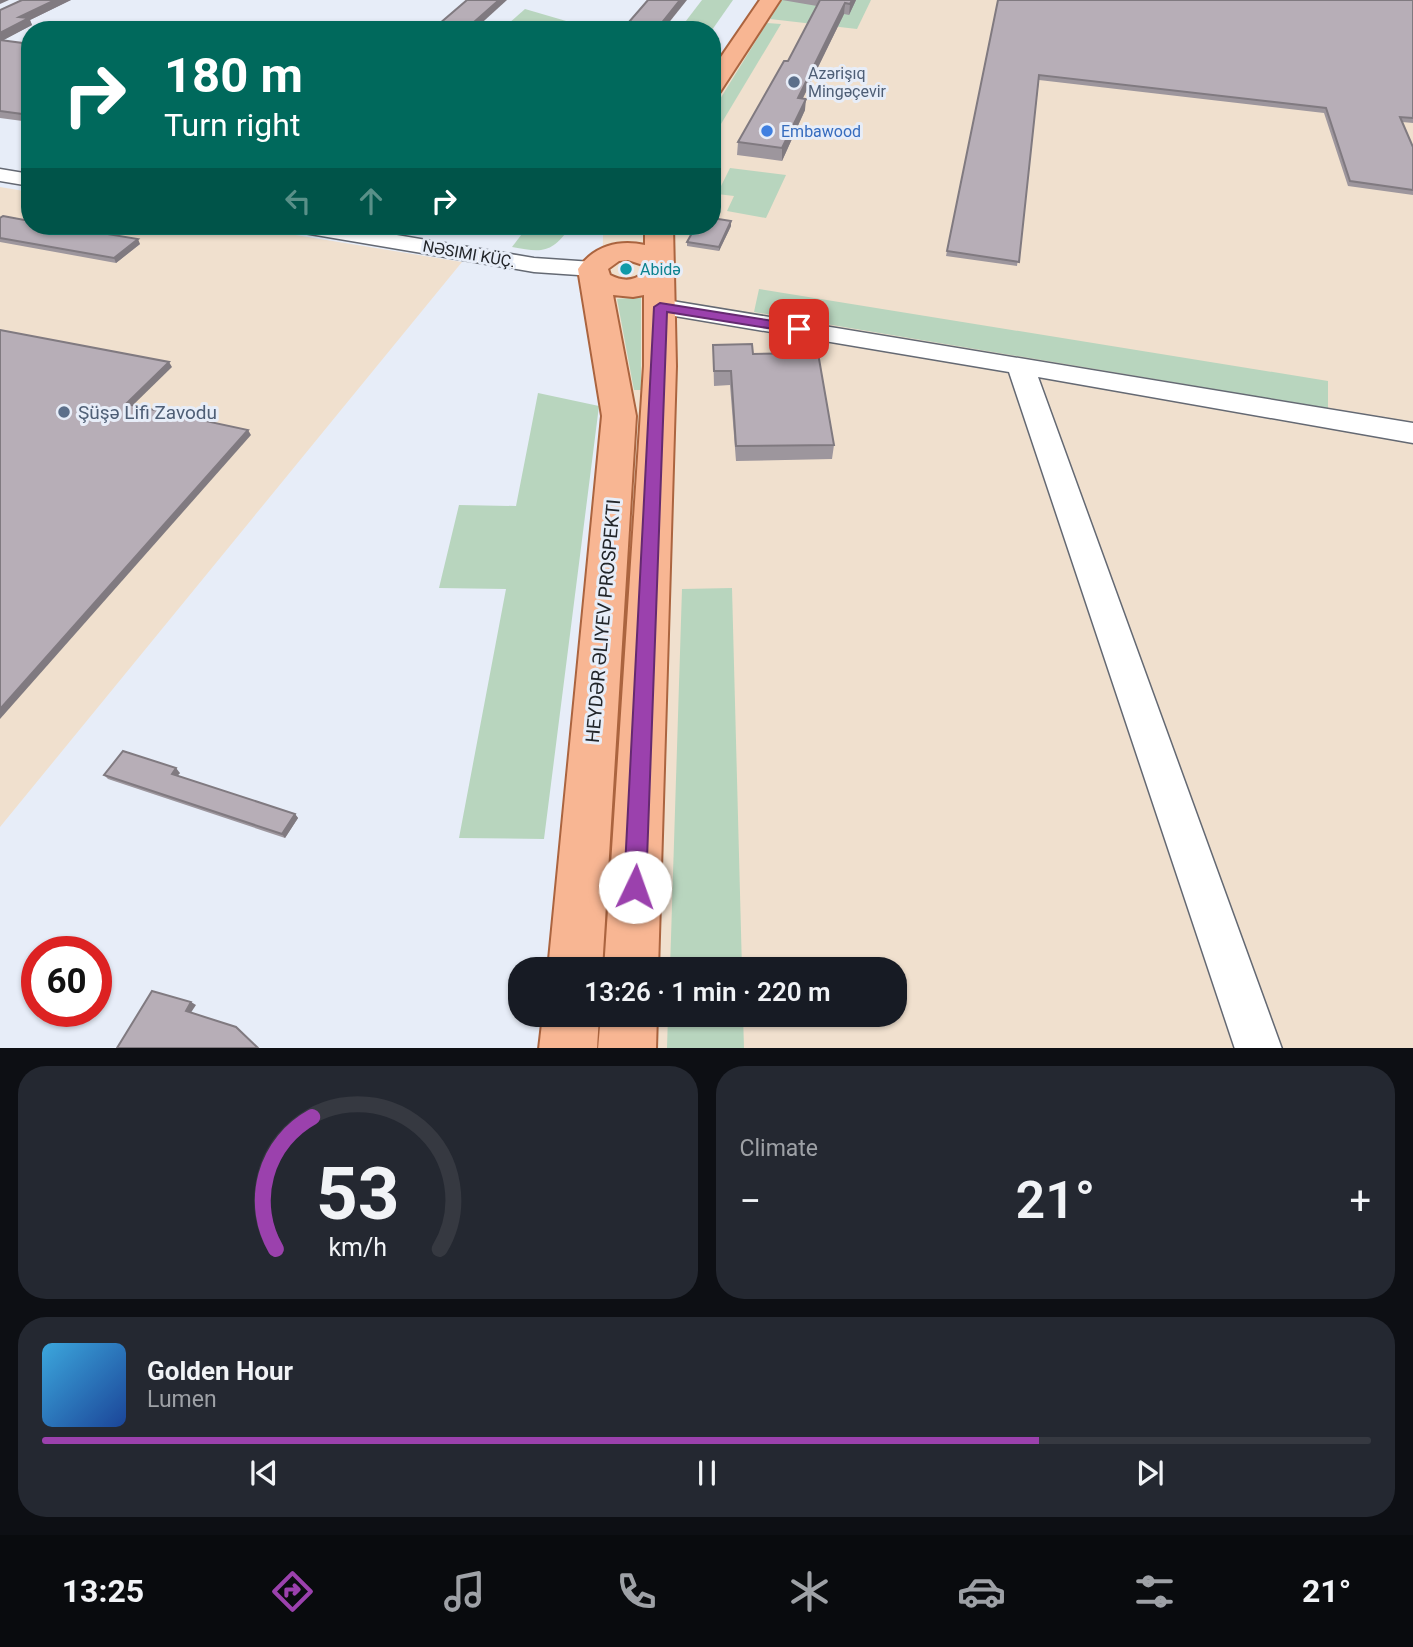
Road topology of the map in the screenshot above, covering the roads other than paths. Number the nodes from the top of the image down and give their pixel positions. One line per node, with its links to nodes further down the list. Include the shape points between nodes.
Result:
1 (770, 0): 2 (main road)
2 (721, 74)
3 (0, 175): 4 (street)
4 (21, 178)
5 (357, 235): 8 (street, NƏSIMI KÜÇ.)
6 (603, 235): 8 (main road, HEYDƏR ƏLIYEV PROSPEKTI)
7 (659, 235): 9 (main road, HEYDƏR ƏLIYEV PROSPEKTI)
8 (593, 272): 9 (main road, via 602,258 634,251 653,257); 12 (main road, HEYDƏR ƏLIYEV PROSPEKTI, via 619,416)
9 (660, 288): 10 (street); 13 (main road, HEYDƏR ƏLIYEV PROSPEKTI)
10 (1020, 365): 11 (street); 18 (street)
11 (1413, 433)
12 (576, 957)
13 (632, 957)
14 (570, 1027): 16 (main road)
15 (628, 1027): 17 (main road)
16 (568, 1048)
17 (627, 1048)
18 (1259, 1048)

